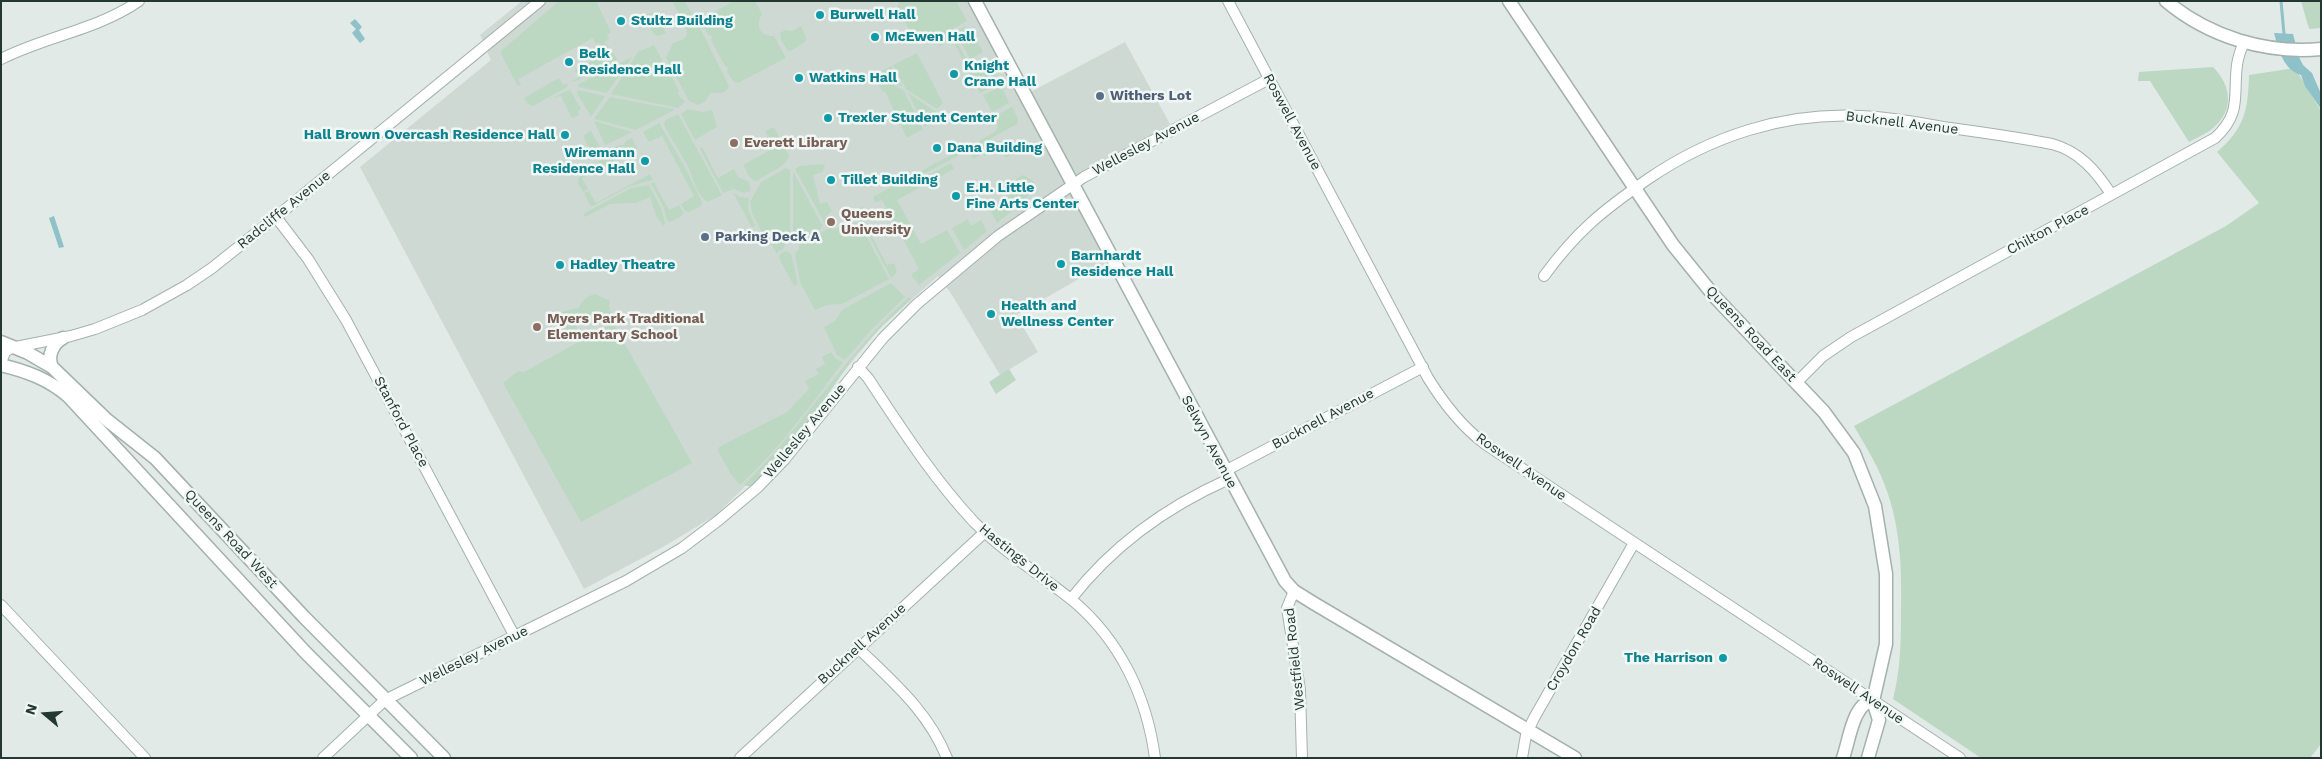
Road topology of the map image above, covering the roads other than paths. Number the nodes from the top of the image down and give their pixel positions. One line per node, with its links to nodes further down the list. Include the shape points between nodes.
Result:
1 (140, 1): 9 (street, via 97,24)
2 (540, 1): 14 (street, Radcliffe Avenue)
3 (975, 1): 11 (street, Selwyn Avenue)
4 (1228, 1): 10 (street, Roswell Avenue)
5 (1509, 1): 12 (street, Queens Road East)
6 (2166, 1): 7 (street, via 2203,26)
7 (2244, 42): 8 (street, via 2281,49); 13 (street, Chilton Place, via 2237,66 2236,102 2224,129 2208,144)
8 (2321, 49)
9 (1, 59)
10 (1269, 79): 11 (street, Wellesley Avenue); 22 (street, Roswell Avenue)
11 (1072, 185): 21 (street, Wellesley Avenue, via 998,236 917,304); 24 (street, Selwyn Avenue)
12 (1634, 189): 13 (street, Bucknell Avenue, via 1697,150 1736,133 1789,120 1849,115 1890,118 2056,145 2087,163); 15 (street, Bucknell Avenue, via 1588,224); 23 (street, Queens Road East, via 1703,283)
13 (2111, 194): 23 (street, Chilton Place, via 1846,340 1823,356)
14 (276, 218): 16 (street, Radcliffe Avenue, via 212,268 162,300 95,329); 30 (street, Stanford Place, via 308,259 346,320)
15 (1544, 276)
16 (63, 338): 18 (street, Radcliffe Avenue); 20 (street, via 52,349)
17 (1, 342): 18 (street, Queens Road West)
18 (14, 347): 19 (street, via 5,352); 20 (street, Queens Road West)
19 (1, 364): 34 (street, Queens Road West, via 40,378 68,396 229,571)
20 (52, 367): 32 (street, Queens Road West, via 108,420 155,458)
21 (858, 367): 25 (street, Hastings Drive, via 937,479); 30 (street, Wellesley Avenue, via 777,468 719,520 649,569)
22 (1423, 368): 24 (street, Bucknell Avenue); 26 (street, Roswell Avenue, via 1444,403 1478,439)
23 (1797, 382): 33 (street, Queens Road East, via 1842,434 1862,470 1875,506 1885,559 1887,634)
24 (1227, 475): 27 (street, Selwyn Avenue, via 1281,576); 28 (street, Bucknell Avenue, via 1145,525 1113,553)
25 (985, 532): 28 (street, Hastings Drive); 31 (street, Bucknell Avenue)
26 (1634, 543): 33 (street, Roswell Avenue); 35 (street, Croydon Road)
27 (1294, 591): 35 (street, Selwyn Avenue); 43 (street, Westfield Road, via 1287,608 1300,690)
28 (1071, 599): 42 (street, Hastings Drive, via 1104,633 1125,665 1145,711)
29 (1, 605): 36 (street)
30 (514, 635): 32 (street, Wellesley Avenue)
31 (858, 648): 40 (street, Bucknell Avenue); 41 (street, via 917,706)
32 (385, 700): 34 (street, Wellesley Avenue); 39 (street, Queens Road West)
33 (1874, 701): 46 (street, via 1866,702 1858,709); 47 (street, via 1879,720); 48 (street, Roswell Avenue)
34 (367, 714): 37 (street, Wellesley Avenue); 38 (street, Queens Road West)
35 (1528, 730): 44 (street, Croydon Road); 45 (street, Selwyn Avenue)
36 (145, 758)
37 (324, 758)
38 (411, 758)
39 (444, 758)
40 (740, 758)
41 (947, 758)
42 (1155, 758)
43 (1302, 758)
44 (1522, 758)
45 (1575, 758)
46 (1843, 758)
47 (1868, 758)
48 (1960, 758)

